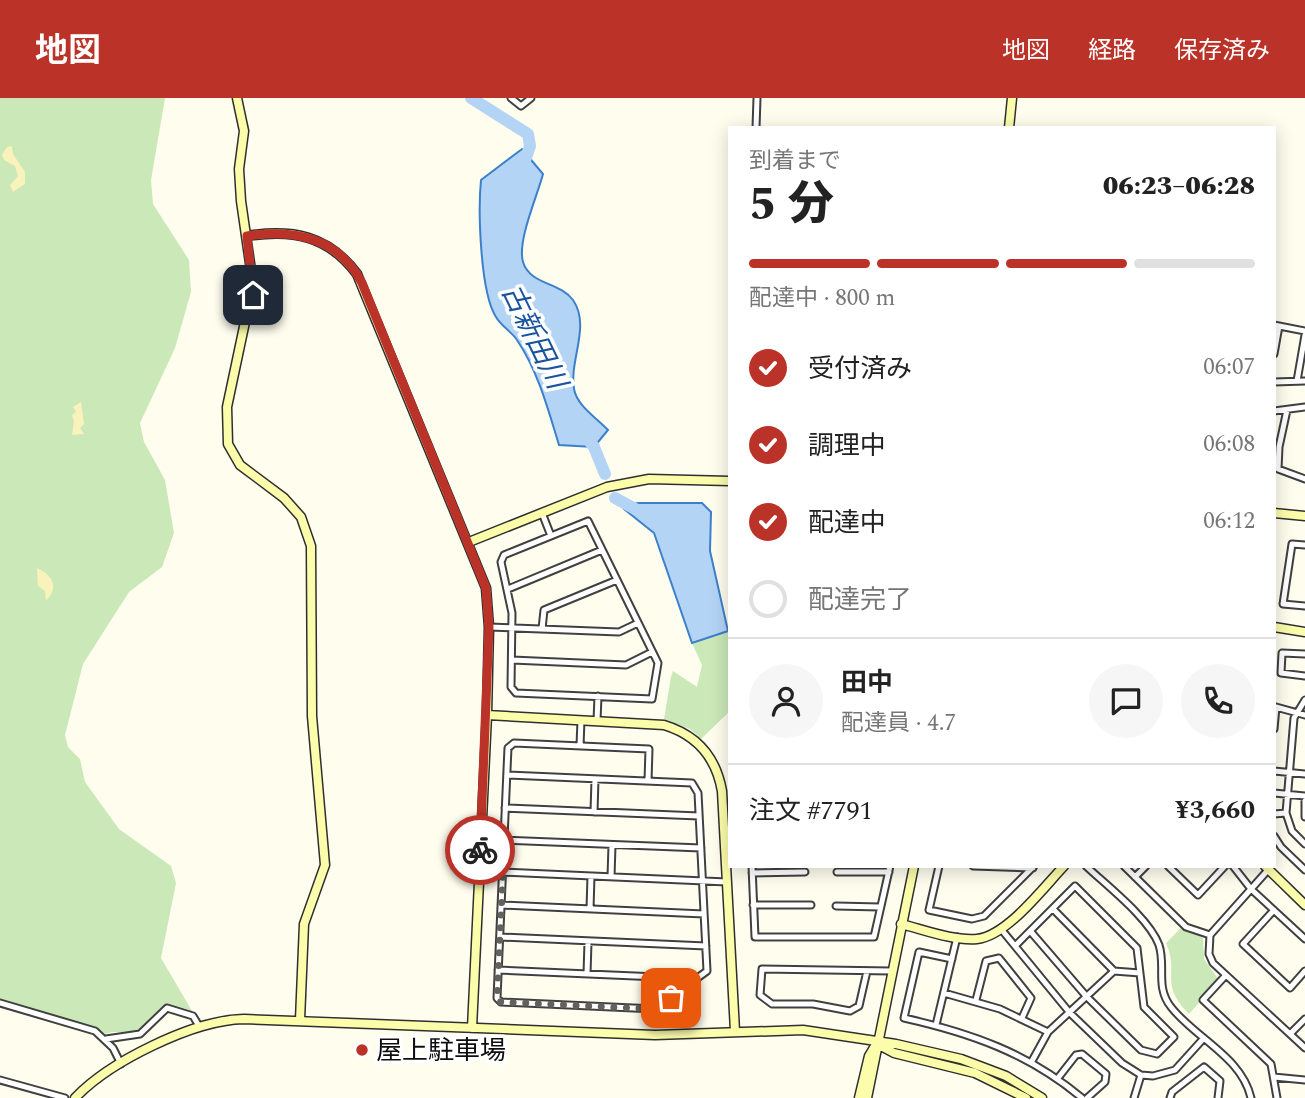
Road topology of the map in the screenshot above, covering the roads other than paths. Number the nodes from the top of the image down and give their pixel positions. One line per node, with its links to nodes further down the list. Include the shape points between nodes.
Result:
1 (237, 98): 8 (street, via 244,131 239,169)
2 (511, 98): 3 (street, via 521,106)
3 (531, 98)
4 (757, 98): 6 (street)
5 (1012, 98): 7 (street)
6 (756, 126)
7 (1009, 126)
8 (247, 236): 23 (street, via 280,232 313,237 342,256 357,274); 130 (street, via 253,295 227,407 228,444 240,465 301,517 312,554 312,716 325,865 304,924)
9 (1276, 325): 10 (street)
10 (1305, 333): 11 (street)
11 (1297, 381): 12 (street); 13 (street)
12 (1305, 381)
13 (1276, 382)
14 (1305, 407): 15 (street)
15 (1287, 410): 16 (street); 17 (street, via 1278,469)
16 (1276, 411)
17 (1305, 479)
18 (728, 481): 19 (street, via 649,479 607,487)
19 (542, 513): 22 (street); 23 (street)
20 (1276, 513): 21 (street)
21 (1305, 516)
22 (551, 536): 25 (street, via 588,521); 27 (street, via 504,555 501,562)
23 (469, 542): 30 (street, via 486,588)
24 (1305, 545): 28 (street, via 1292,544 1283,604)
25 (602, 550): 26 (street); 27 (street)
26 (617, 580): 29 (street); 33 (street, via 544,610)
27 (508, 589): 32 (street)
28 (1305, 606)
29 (638, 623): 33 (street, via 619,632); 35 (street)
30 (489, 627): 32 (street); 43 (street)
31 (1276, 627): 34 (street)
32 (513, 628): 33 (street); 37 (street)
33 (542, 629)
34 (1305, 632)
35 (652, 652): 37 (street, via 626,665); 39 (street, via 658,663 652,699)
36 (1305, 654): 38 (street, via 1282,653 1281,673)
37 (512, 660): 39 (street, via 511,687 516,693)
38 (1305, 676)
39 (598, 696): 46 (street)
40 (1305, 700): 42 (street)
41 (1276, 707): 42 (street)
42 (1298, 712): 44 (street); 49 (street)
43 (486, 715): 45 (street); 83 (street)
44 (1305, 715)
45 (580, 720): 46 (street); 47 (street)
46 (597, 721): 63 (street, via 664,725 697,742 717,771)
47 (580, 746): 51 (street, via 514,743 508,748); 53 (street, via 649,749)
48 (1276, 771): 49 (street)
49 (1289, 773): 50 (street); 55 (street)
50 (1305, 774)
51 (507, 775): 52 (street); 57 (street)
52 (595, 779): 53 (street); 58 (street)
53 (648, 781): 61 (street, via 692,783 698,793)
54 (1276, 793): 55 (street)
55 (1286, 794): 56 (street); 59 (street)
56 (1305, 799): 62 (street)
57 (505, 808): 58 (street); 65 (street)
58 (594, 811): 61 (street)
59 (1286, 813): 60 (street); 66 (street, via 1292,831)
60 (1276, 814)
61 (699, 816): 68 (street)
62 (1305, 817)
63 (726, 818): 91 (street)
64 (1276, 839): 82 (street)
65 (504, 840): 67 (street); 86 (street)
66 (1305, 844)
67 (612, 845): 68 (street); 88 (street)
68 (701, 848): 90 (street)
69 (914, 868): 103 (street)
70 (939, 868): 71 (street, via 929,910 972,919 988,913)
71 (1033, 868)
72 (1062, 868): 104 (street)
73 (1088, 868): 137 (street, via 1152,931 1161,954 1164,996)
74 (1126, 868): 89 (street)
75 (1144, 868): 89 (street)
76 (1170, 868): 77 (street, via 1198,895)
77 (1223, 868)
78 (1236, 868): 92 (street)
79 (1266, 868): 92 (street); 96 (street)
80 (889, 869): 85 (street); 98 (street)
81 (752, 870): 84 (street); 94 (street)
82 (1305, 870)
83 (479, 872): 86 (street); 133 (street)
84 (805, 872)
85 (837, 872)
86 (503, 873): 87 (street); 93 (street)
87 (591, 877): 88 (street); 99 (street)
88 (611, 877): 90 (street)
89 (1135, 877): 106 (street, via 1186,927)
90 (703, 881): 91 (street); 102 (street)
91 (727, 882): 134 (street)
92 (1251, 888): 101 (street); 106 (street)
93 (501, 905): 99 (street); 107 (street)
94 (753, 905): 95 (street); 98 (street, via 755,937 874,937)
95 (811, 905)
96 (1305, 905)
97 (836, 906): 98 (street)
98 (880, 907)
99 (590, 909): 102 (street)
100 (1053, 909): 105 (street); 117 (street); 119 (street, via 1075,886 1132,941)
101 (1274, 911): 109 (street); 118 (street, via 1243,944 1290,988)
102 (704, 914): 111 (street)
103 (901, 925): 108 (street); 116 (street)
104 (1001, 929): 108 (street, via 979,939); 112 (street)
105 (1031, 932): 112 (street); 124 (street)
106 (1210, 935): 121 (street, via 1209,954)
107 (500, 937): 110 (street); 114 (street)
108 (957, 937): 113 (street)
109 (1305, 939)
110 (588, 942): 111 (street); 120 (street)
111 (706, 946): 122 (street, via 707,971)
112 (1015, 946): 127 (street)
113 (952, 959): 123 (street); 132 (street, via 919,952 904,1018)
114 (498, 970): 120 (street); 122 (street, via 497,998 501,1002 655,1009)
115 (867, 971): 115 (street, via 762,969 760,995 772,1004 813,1004 850,1011 859,1006); 116 (street)
116 (891, 971): 139 (street)
117 (1114, 971): 119 (street); 124 (street)
118 (1305, 971)
119 (1140, 973): 124 (street, via 1144,1007 1174,1037 1157,1054 1141,1050)
120 (587, 974): 122 (street, via 681,978)
121 (1226, 975): 136 (street); 144 (street, via 1203,1000 1268,1060)
122 (688, 986)
123 (944, 993): 125 (street); 132 (street)
124 (1087, 997): 127 (street)
125 (976, 1000): 128 (street); 128 (street, via 986,961 999,958 1031,998)
126 (0, 1003): 138 (street, via 81,1025)
127 (1070, 1013): 135 (street); 143 (street)
128 (1022, 1018): 135 (street)
129 (1305, 1019): 136 (street)
130 (300, 1020): 131 (street, via 234,1019); 133 (street)
131 (199, 1026): 138 (street, via 193,1016 167,1008 140,1034); 142 (street)
132 (936, 1026): 141 (street, via 981,1038)
133 (472, 1028): 134 (street, via 641,1035)
134 (735, 1031): 139 (street, via 803,1030)
135 (1048, 1032): 141 (street)
136 (1290, 1034): 140 (street)
137 (1204, 1038): 143 (street, via 1175,1070); 159 (street, via 1243,1077)
138 (106, 1039): 142 (street)
139 (876, 1044): 150 (street); 151 (street); 152 (street, via 894,1053 988,1077); 153 (street, via 961,1059 1006,1076)
140 (1305, 1048)
141 (1032, 1061): 145 (street)
142 (121, 1064): 149 (street, via 92,1080)
143 (1141, 1075): 156 (street)
144 (1274, 1077): 147 (street); 160 (street)
145 (1058, 1078): 154 (street); 155 (street, via 1076,1055 1082,1054 1106,1074 1105,1082)
146 (0, 1080): 148 (street)
147 (1305, 1080)
148 (65, 1098)
149 (75, 1098)
150 (859, 1098)
151 (867, 1098)
152 (1026, 1098)
153 (1042, 1098)
154 (1082, 1098)
155 (1087, 1098)
156 (1134, 1098)
157 (1170, 1098): 158 (street, via 1204,1067 1220,1081)
158 (1219, 1098)
159 (1251, 1098)
160 (1277, 1098)

